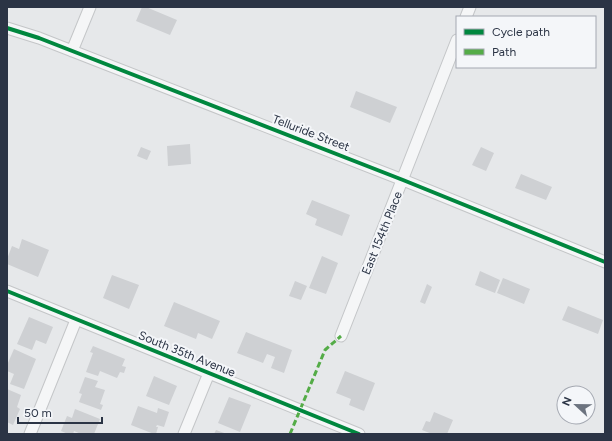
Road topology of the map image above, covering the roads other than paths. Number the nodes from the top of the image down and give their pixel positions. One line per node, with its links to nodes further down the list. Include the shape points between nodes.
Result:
1 (90, 7): 4 (street)
2 (7, 28): 4 (street, Telluride Street)
3 (456, 43): 5 (street, East 154th Place)
4 (72, 51): 5 (street, Telluride Street)
5 (403, 180): 6 (street, Telluride Street); 9 (street, East 154th Place)
6 (605, 262)
7 (7, 291): 8 (street, South 35th Avenue)
8 (76, 320): 10 (street, South 35th Avenue); 11 (street)
9 (341, 336)
10 (209, 373): 12 (street); 13 (street, South 35th Avenue)
11 (30, 434)
12 (184, 434)
13 (359, 434)

